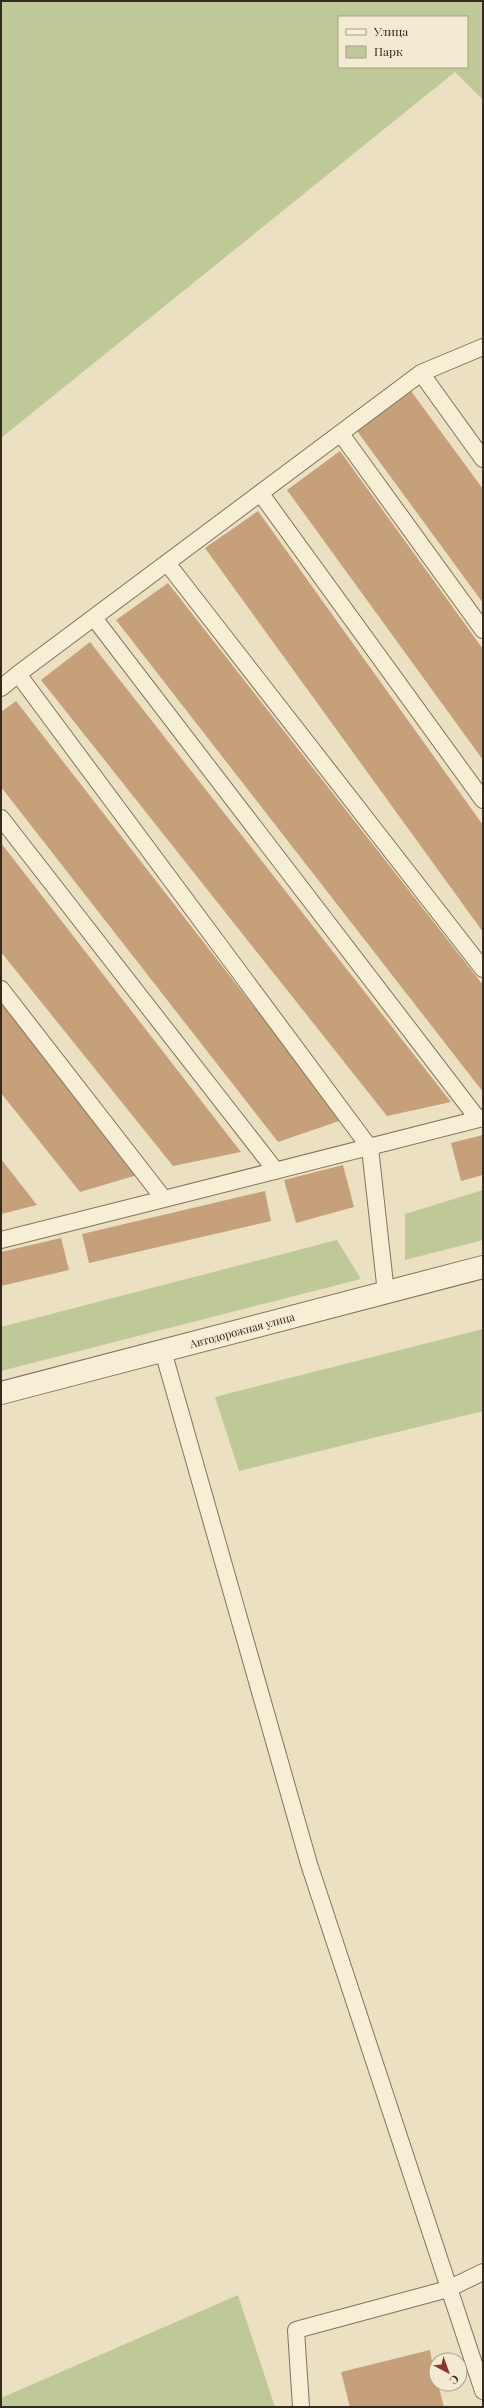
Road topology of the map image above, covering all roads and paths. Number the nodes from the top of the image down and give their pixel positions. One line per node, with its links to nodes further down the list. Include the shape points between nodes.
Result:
1 (483, 347): 2 (lane)
2 (422, 373): 3 (lane); 4 (lane)
3 (341, 434): 5 (lane); 8 (lane)
4 (483, 459)
5 (261, 494): 6 (lane); 11 (lane)
6 (167, 563): 7 (lane); 13 (lane)
7 (94, 618): 9 (lane); 15 (lane)
8 (483, 630)
9 (18, 674): 10 (lane); 16 (lane)
10 (1, 688)
11 (483, 800)
12 (1, 818): 17 (lane)
13 (483, 969)
14 (1, 989): 18 (lane)
15 (480, 1118): 16 (lane)
16 (370, 1148): 17 (lane); 21 (lane)
17 (276, 1171): 18 (lane)
18 (164, 1199): 19 (lane)
19 (1, 1240)
20 (483, 1267): 21 (street, Автодорожная улица)
21 (386, 1293): 22 (street, Автодорожная улица)
22 (163, 1351): 23 (street, Автодорожная улица); 25 (lane, via 309,1864)
23 (1, 1393)
24 (483, 2272): 25 (lane)
25 (448, 2290): 26 (lane); 28 (lane, via 296,2330)
26 (479, 2366): 27 (lane)
27 (483, 2391)
28 (302, 2407)

